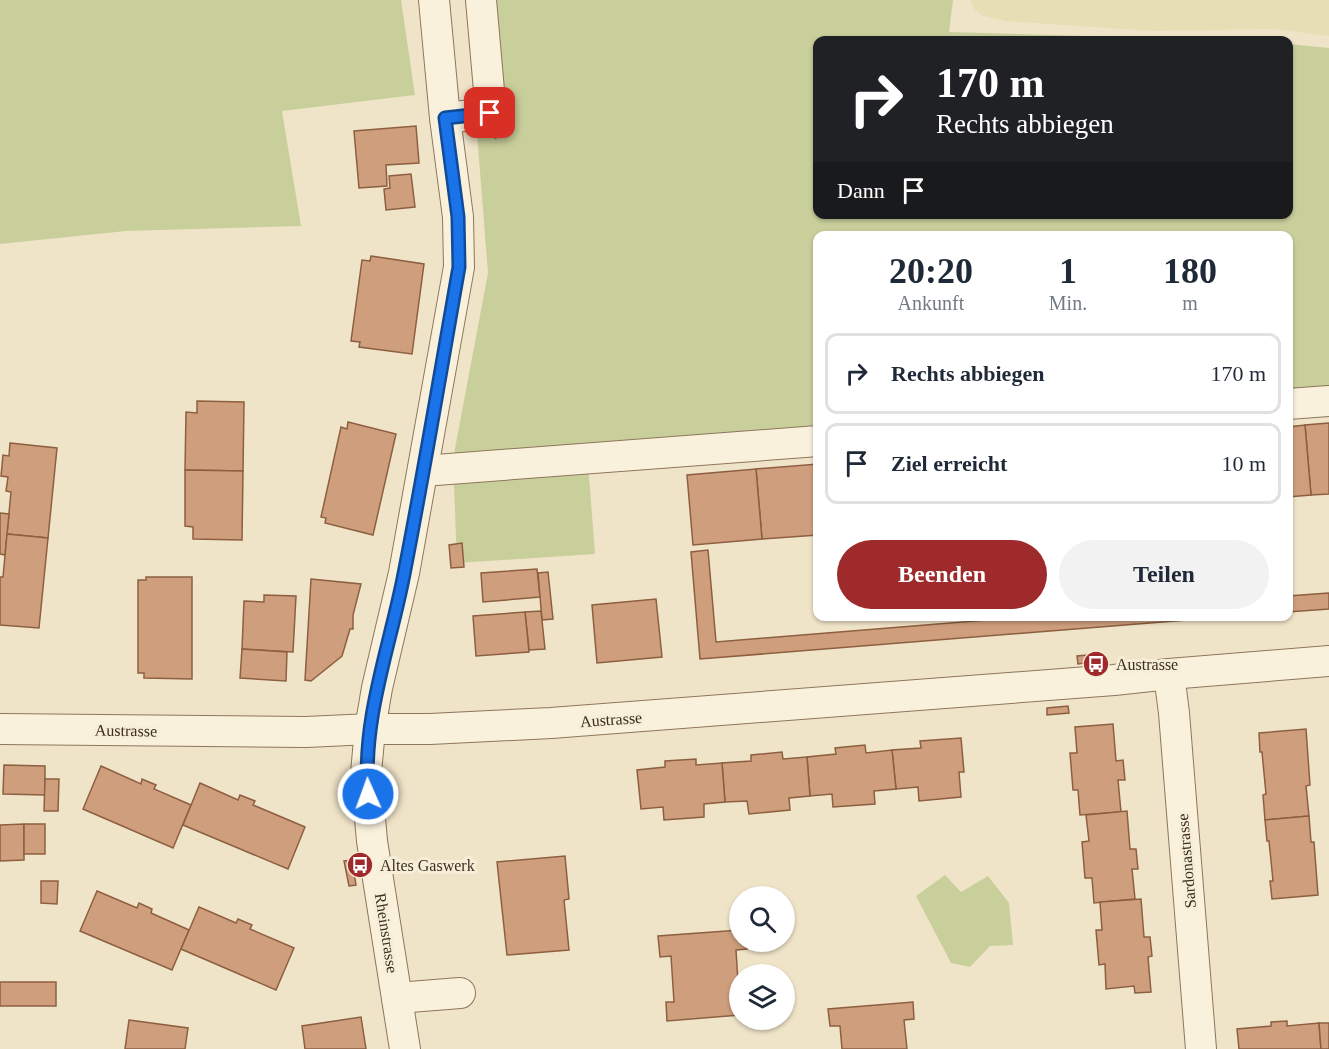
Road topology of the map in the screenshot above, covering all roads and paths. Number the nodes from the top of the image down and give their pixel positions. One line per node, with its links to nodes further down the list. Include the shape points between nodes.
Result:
1 (434, 0): 3 (street, Rheinstrasse)
2 (481, 0): 3 (street, via 490,113)
3 (445, 118): 7 (street, Rheinstrasse, via 458,217 459,267)
4 (1329, 401): 5 (street)
5 (1293, 405)
6 (813, 441): 7 (street)
7 (423, 471): 11 (street, Rheinstrasse)
8 (1329, 661): 9 (street, Austrasse)
9 (1169, 674): 11 (street, Austrasse, via 551,723); 15 (street, Sardonastrasse)
10 (0, 729): 11 (street, Austrasse)
11 (370, 729): 13 (street, Rheinstrasse, via 366,773 372,841)
12 (460, 993): 13 (street)
13 (397, 998): 14 (street, Rheinstrasse)
14 (405, 1049)
15 (1202, 1049)

